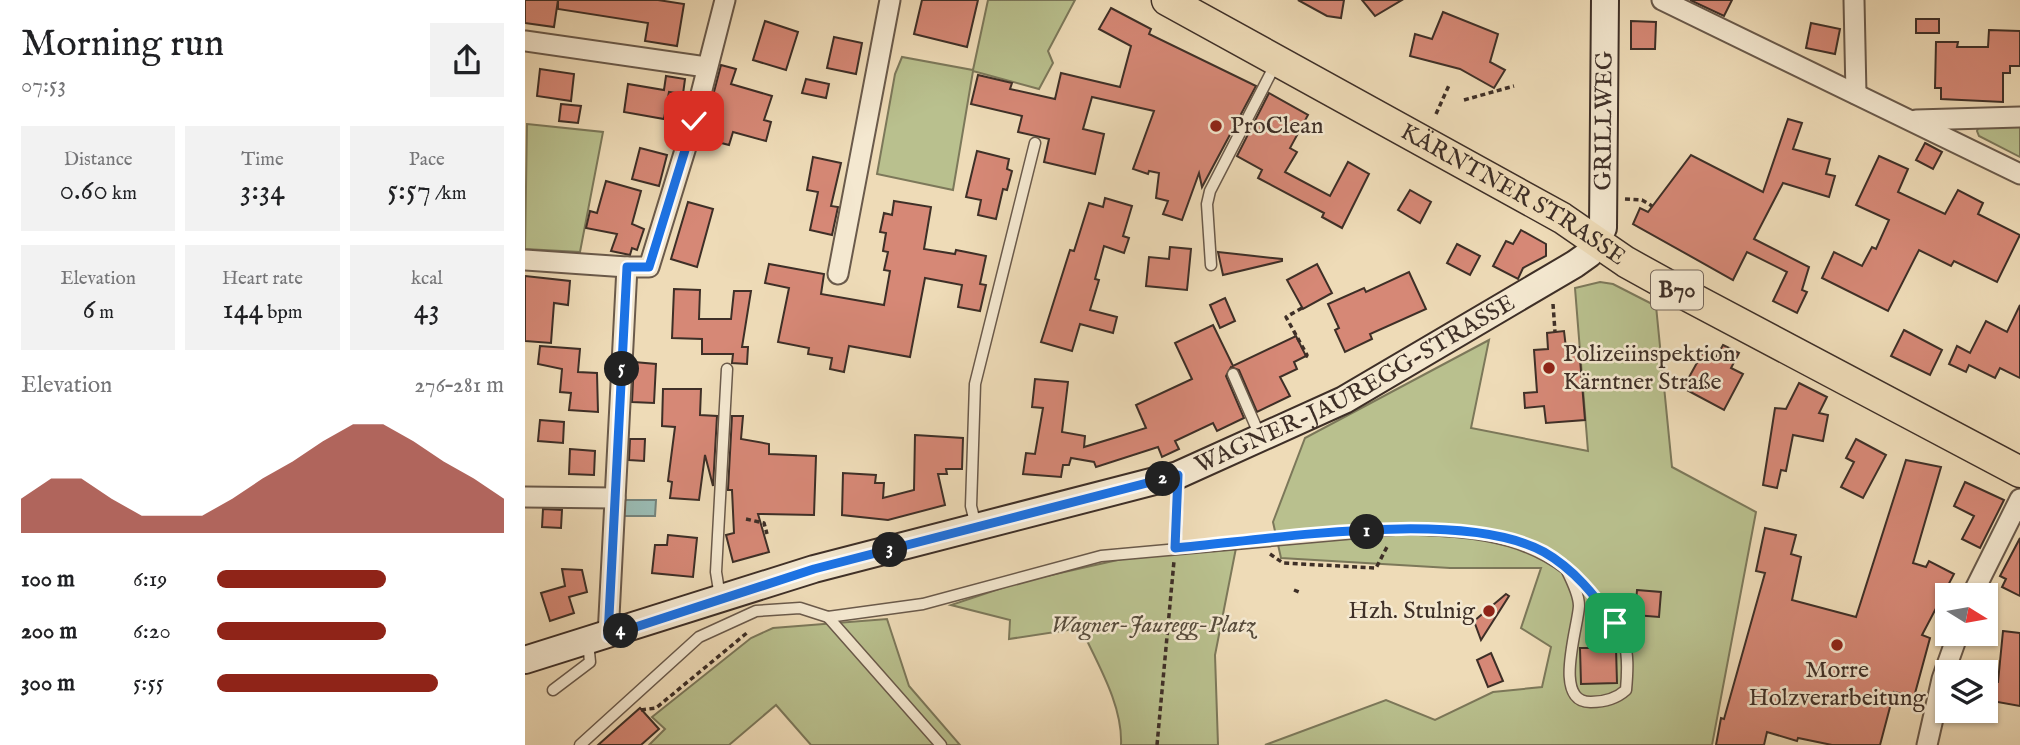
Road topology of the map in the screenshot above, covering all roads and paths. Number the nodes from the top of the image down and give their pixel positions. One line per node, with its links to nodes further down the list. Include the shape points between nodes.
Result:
1 (725, 0): 9 (street)
2 (890, 0): 25 (street)
3 (1167, 0): 8 (main road, KÄRNTNER STRASSE / B70, via 1196,11)
4 (1605, 0): 21 (main road, GRILLWEG, via 1603,228)
5 (1662, 0): 12 (street)
6 (1854, 0): 12 (street)
7 (525, 41): 9 (street)
8 (1277, 62): 21 (main road, KÄRNTNER STRASSE / B70, via 1562,218); 23 (lane, via 1210,191)
9 (706, 67): 24 (street, via 649,267)
10 (1450, 83): 14 (path)
11 (1514, 86): 13 (path)
12 (1856, 94): 16 (street)
13 (1464, 100)
14 (1436, 114)
15 (2020, 117): 16 (street)
16 (1912, 120): 18 (street)
17 (1035, 143): 39 (lane, via 975,384 971,506)
18 (2020, 174)
19 (1622, 199): 20 (path, via 1642,200)
20 (1652, 206)
21 (1595, 242): 32 (main road, WAGNER-JAUREGG-STRASSE, via 1589,254 1575,264 1448,341 1344,400); 33 (main road, KÄRNTNER STRASSE / B70)
22 (525, 260): 24 (street)
23 (1211, 265)
24 (627, 267): 36 (street)
25 (838, 274)
26 (1552, 298): 28 (path)
27 (1302, 308): 29 (path, via 1286,317 1307,355)
28 (1555, 332)
29 (1304, 360)
30 (727, 369): 46 (lane, via 716,572)
31 (1233, 374): 32 (lane)
32 (1261, 439): 34 (main road, WAGNER-JAUREGG-STRASSE)
33 (2020, 472)
34 (1178, 487): 39 (main road, WAGNER-JAUREGG-STRASSE); 43 (lane)
35 (525, 497): 36 (street)
36 (615, 498): 49 (street)
37 (2020, 499): 45 (street)
38 (746, 519): 41 (path, via 764,523)
39 (976, 528): 46 (main road, WAGNER-JAUREGG-STRASSE)
40 (1401, 529): 42 (lane); 42 (path, via 1381,553 1376,568 1283,563); 44 (lane, via 1447,530 1514,541)
41 (767, 534)
42 (1255, 541): 43 (lane)
43 (1175, 548): 47 (lane, via 1101,556 923,604); 57 (path)
44 (1564, 565): 44 (lane, via 1579,603 1570,687 1587,703 1619,696 1626,690 1629,654 1623,636)
45 (1978, 583)
46 (720, 598): 49 (main road, WAGNER-JAUREGG-STRASSE)
47 (828, 617): 55 (lane, via 800,608 756,611 699,637); 56 (lane)
48 (754, 627): 53 (path, via 656,708)
49 (598, 639): 51 (main road, WAGNER-JAUREGG-STRASSE); 52 (lane, via 590,662)
50 (1954, 646): 54 (street, via 1942,679)
51 (525, 660)
52 (553, 690)
53 (641, 710)
54 (1931, 744)
55 (580, 745)
56 (941, 745)
57 (1157, 745)

